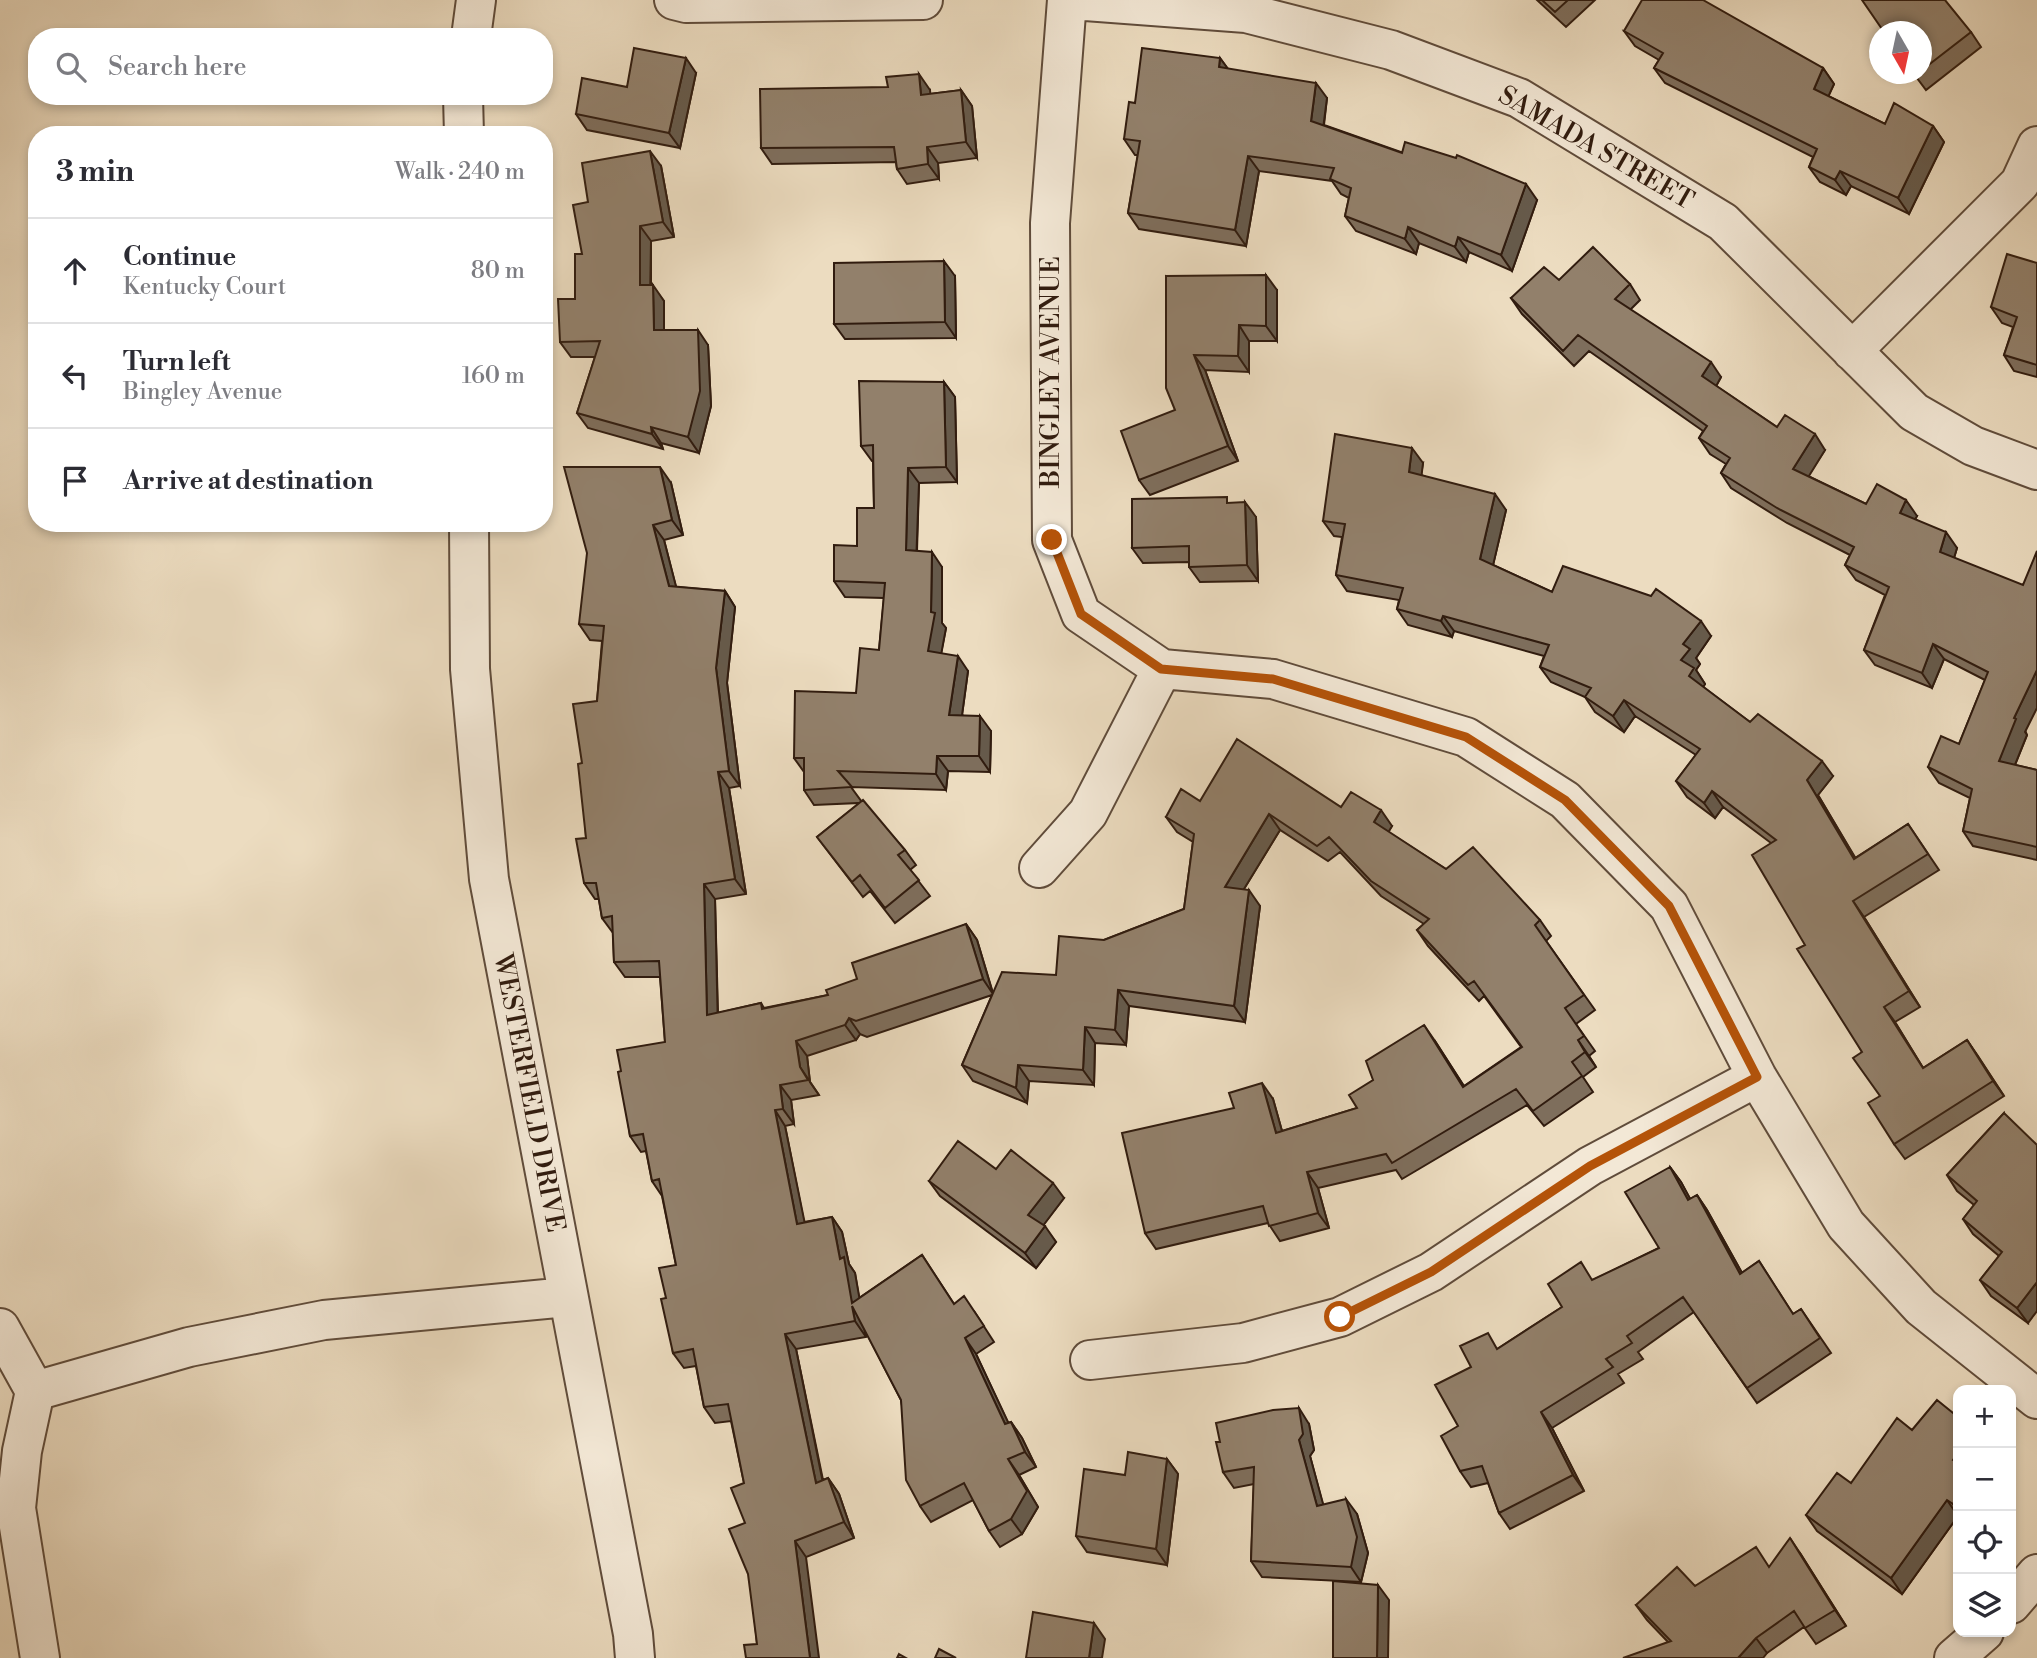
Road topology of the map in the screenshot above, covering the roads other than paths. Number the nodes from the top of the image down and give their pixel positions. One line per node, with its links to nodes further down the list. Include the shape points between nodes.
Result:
1 (477, 0): 5 (street)
2 (674, 0): 3 (street)
3 (923, 0)
4 (1069, 0): 9 (street, SAMADA STREET, via 1246,13 1391,50 1519,99 1723,222); 12 (street, BINGLEY AVENUE, via 1050,223 1052,540 1081,614)
5 (472, 28)
6 (463, 105): 7 (street)
7 (464, 126)
8 (2037, 146): 9 (street, via 2020,183)
9 (1852, 351): 10 (street, SAMADA STREET, via 1914,412 1973,446)
10 (2037, 470)
11 (469, 532): 15 (street, WESTERFIELD DRIVE, via 470,669 489,879)
12 (1161, 669): 13 (street, via 1088,813); 14 (street, BINGLEY AVENUE, via 1273,679 1466,737 1565,800 1669,906)
13 (1039, 868)
14 (1757, 1077): 17 (street, via 1590,1166 1431,1272 1340,1317 1243,1343); 19 (street, BINGLEY AVENUE, via 1846,1224 1921,1307)
15 (567, 1297): 18 (street, via 324,1320 189,1347); 24 (street, WESTERFIELD DRIVE)
16 (0, 1328): 18 (street)
17 (1090, 1360)
18 (36, 1391): 23 (street, via 22,1451 16,1508)
19 (2037, 1399)
20 (2037, 1574): 21 (street)
21 (2016, 1598)
22 (1978, 1637): 25 (street)
23 (40, 1658)
24 (635, 1658)
25 (1954, 1658)

